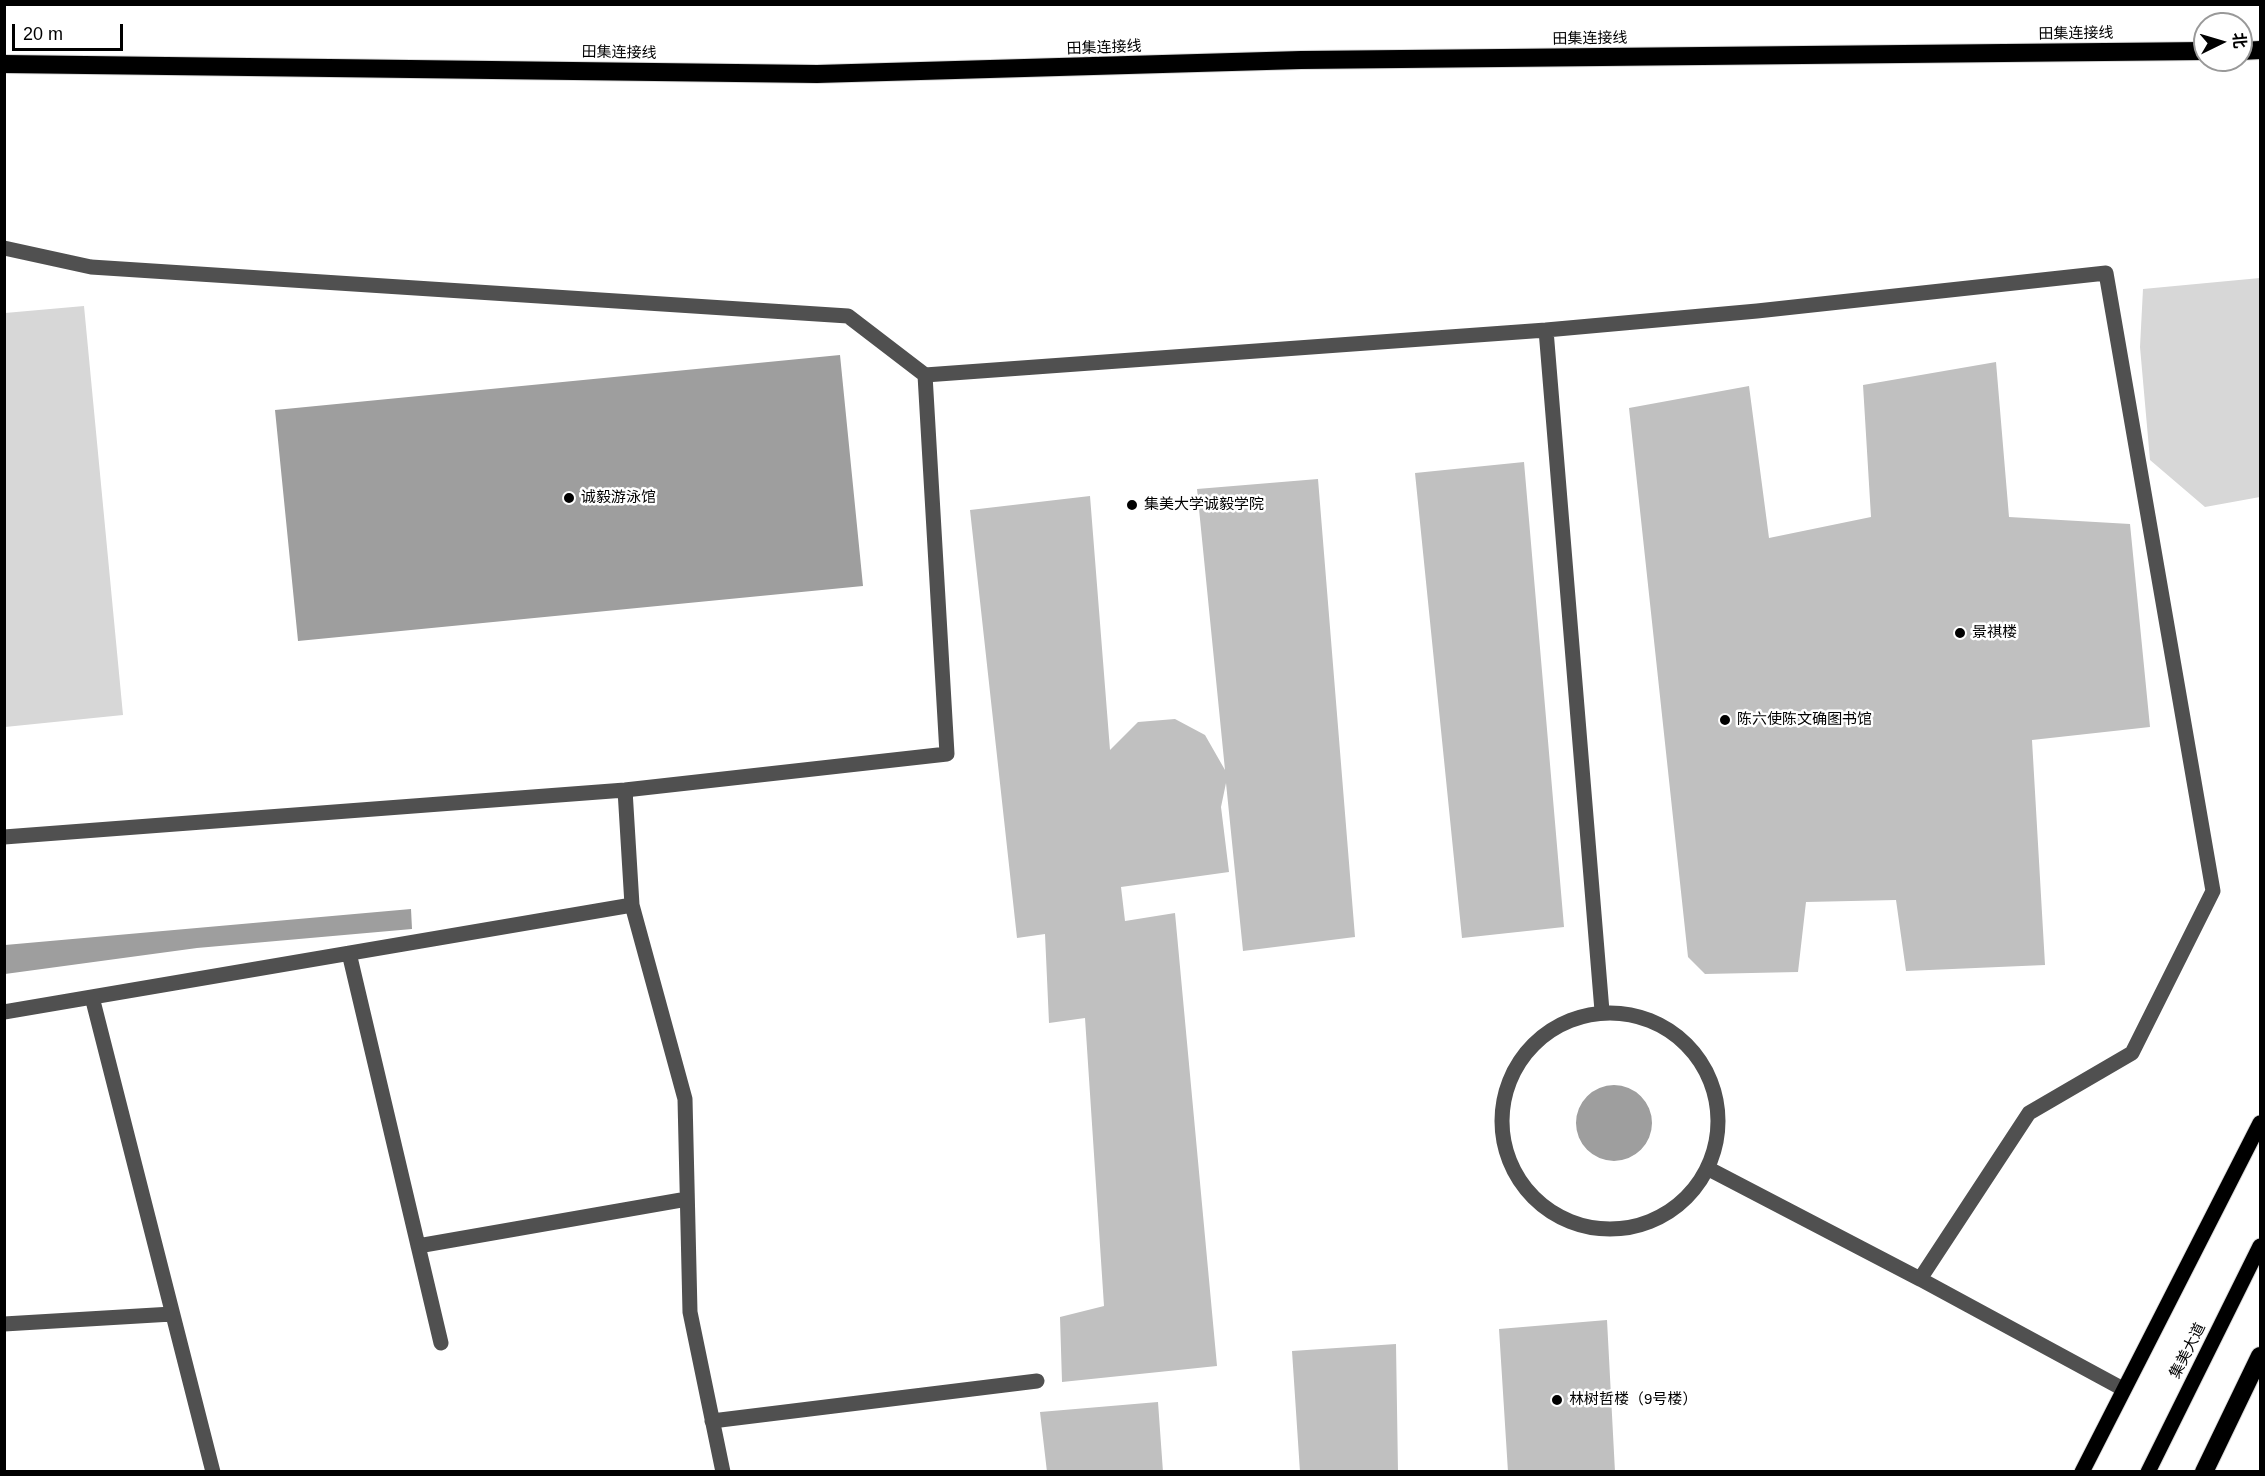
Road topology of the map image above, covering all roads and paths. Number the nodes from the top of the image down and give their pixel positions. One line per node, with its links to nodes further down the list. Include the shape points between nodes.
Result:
1 (2193, 51): 2 (highway, 田集连接线, via 1301,60 817,74)
2 (4, 64)
3 (4, 248): 5 (street, via 91,267 848,316)
4 (1546, 330): 5 (street); 11 (street); 18 (street, via 2106,273 2213,891 2132,1053 2029,1113)
5 (925, 375): 6 (street, via 947,754)
6 (625, 790): 7 (street); 8 (street)
7 (4, 837)
8 (632, 905): 9 (street); 15 (street, via 685,1099)
9 (349, 953): 10 (street); 16 (street)
10 (92, 997): 12 (street); 19 (street)
11 (1602, 1011): 14 (street, via 1648,1018 1686,1042 1711,1080 1720,1125); 14 (street, via 1559,1024 1550,1031 1524,1053 1503,1094 1502,1140 1519,1182 1552,1214 1595,1230 1640,1227 1681,1205)
12 (4, 1012)
13 (2260, 1124): 24 (main road)
14 (1709, 1169): 18 (street)
15 (687, 1199): 16 (street); 25 (street, via 690,1312)
16 (418, 1246): 21 (street)
17 (2260, 1246): 29 (main road, 集美大道)
18 (1920, 1279): 24 (street)
19 (172, 1314): 20 (street); 26 (street)
20 (4, 1324)
21 (441, 1343)
22 (2260, 1356): 30 (highway)
23 (1037, 1381): 25 (street)
24 (2123, 1389): 28 (main road)
25 (712, 1421): 27 (street)
26 (213, 1472)
27 (723, 1472)
28 (2082, 1472)
29 (2148, 1472)
30 (2204, 1472)

